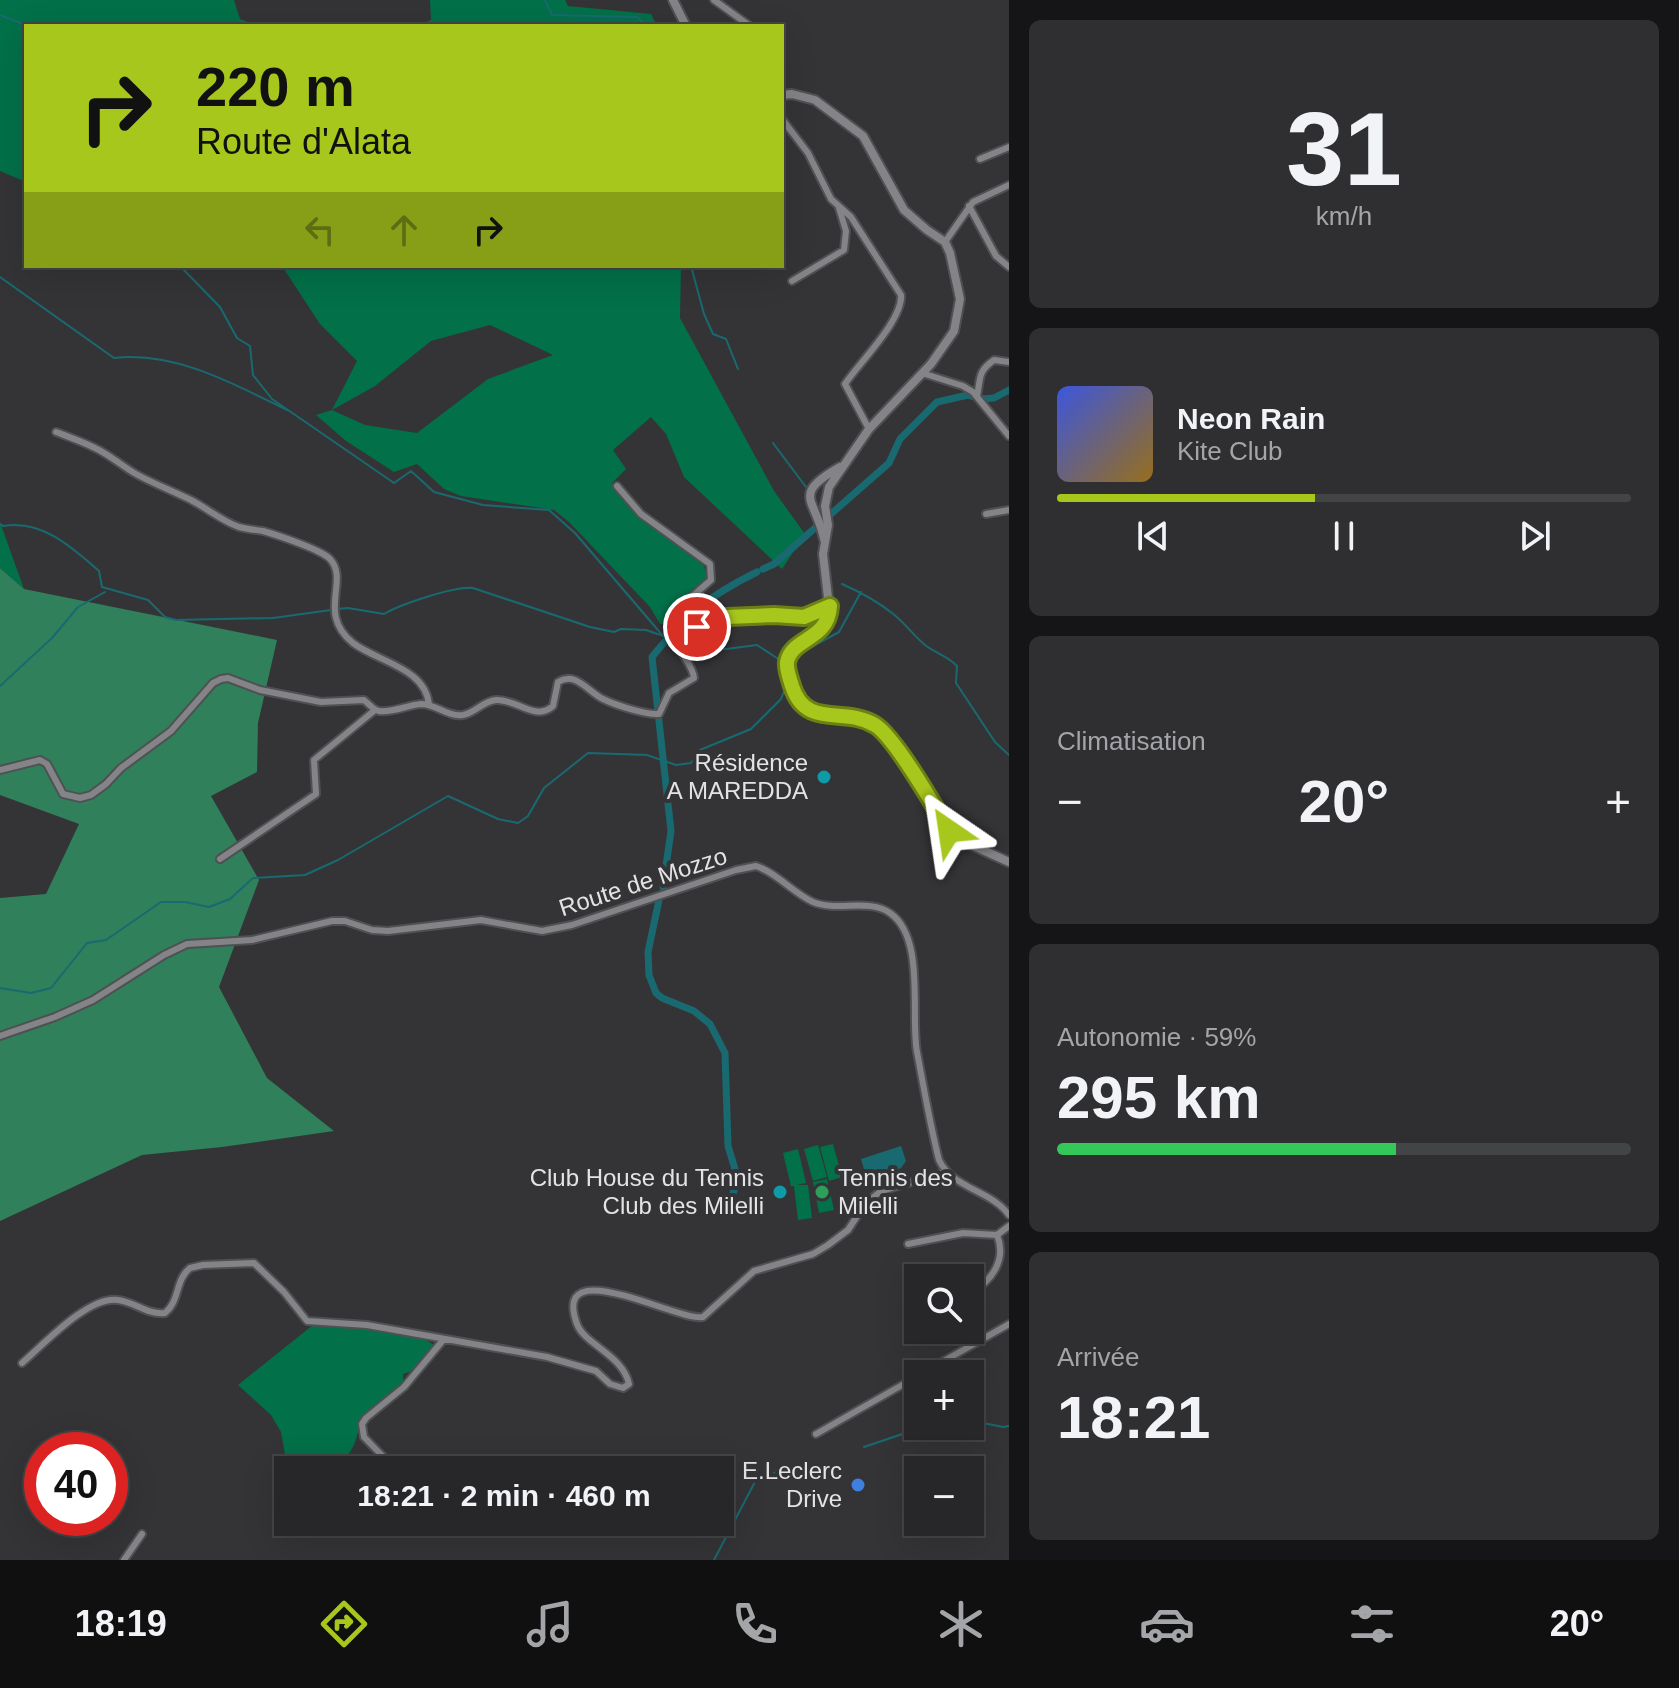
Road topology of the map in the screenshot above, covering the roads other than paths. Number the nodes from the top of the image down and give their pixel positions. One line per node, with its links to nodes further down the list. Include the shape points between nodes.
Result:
1 (673, 0): 3 (street)
2 (714, 0): 4 (street)
3 (685, 24)
4 (747, 24)
5 (784, 95): 12 (street, via 815,100 853,127 870,146 904,210)
6 (784, 122): 11 (street)
7 (1009, 147): 8 (street)
8 (980, 159)
9 (1009, 185): 10 (street)
10 (969, 206): 12 (street); 13 (street, via 996,256)
11 (839, 208): 14 (street, via 846,231 844,250); 18 (street, via 851,217 901,295 895,316 845,384)
12 (945, 242): 16 (street, via 959,315 954,331)
13 (1009, 267)
14 (792, 281)
15 (1009, 362): 17 (street, via 994,360 984,367)
16 (922, 373): 17 (street); 18 (street)
17 (977, 396): 20 (street)
18 (869, 429): 21 (street)
19 (56, 432): 30 (street, via 95,448 223,520 327,556 335,566 333,614 338,627 352,642 412,674)
20 (1009, 436)
21 (840, 467): 23 (street, via 812,487); 24 (street)
22 (617, 486): 29 (street, via 641,514 710,564 711,580 672,621)
23 (810, 505): 24 (street); 27 (street)
24 (825, 506): 27 (street)
25 (1009, 510): 26 (street)
26 (986, 514)
27 (825, 544): 28 (street)
28 (830, 606): 29 (street, via 804,617 715,619); 34 (street, via 827,623 796,647 787,662 801,704 809,712 874,724 892,741 949,831)
29 (680, 643): 30 (street, via 694,678 669,693 659,714 603,699 568,677 558,682 553,706 541,713 513,701 487,702 461,715)
30 (429, 705): 31 (street)
31 (375, 710): 32 (street, via 364,700 321,702 221,679 171,731 91,795 63,794 40,760); 33 (street, via 314,760 316,794)
32 (0, 770)
33 (220, 859)
34 (1009, 862)
35 (0, 1036): 36 (street, Route de Mozzo, via 93,1000 187,944 252,940 332,921 388,931 481,920 542,931 750,866 762,868 813,902 880,908 901,923 915,974 917,1052)
36 (945, 1172): 37 (street); 43 (street, via 881,1191 828,1245 754,1271 703,1317 679,1315 603,1290 581,1292 574,1303 578,1329 618,1364 629,1384 623,1388 579,1365)
37 (1009, 1215)
38 (1009, 1226): 39 (street)
39 (997, 1235): 40 (street, via 963,1233); 41 (street, via 1002,1247 999,1262)
40 (908, 1244)
41 (984, 1284)
42 (1009, 1324): 44 (street)
43 (444, 1339): 45 (street, via 307,1321 269,1275 249,1262 190,1268 165,1313 120,1300 100,1301); 48 (street, via 404,1387 362,1424 364,1437)
44 (946, 1360)
45 (22, 1363)
46 (904, 1384): 47 (street)
47 (816, 1434)
48 (382, 1456)
49 (142, 1534): 50 (street)
50 (124, 1560)

